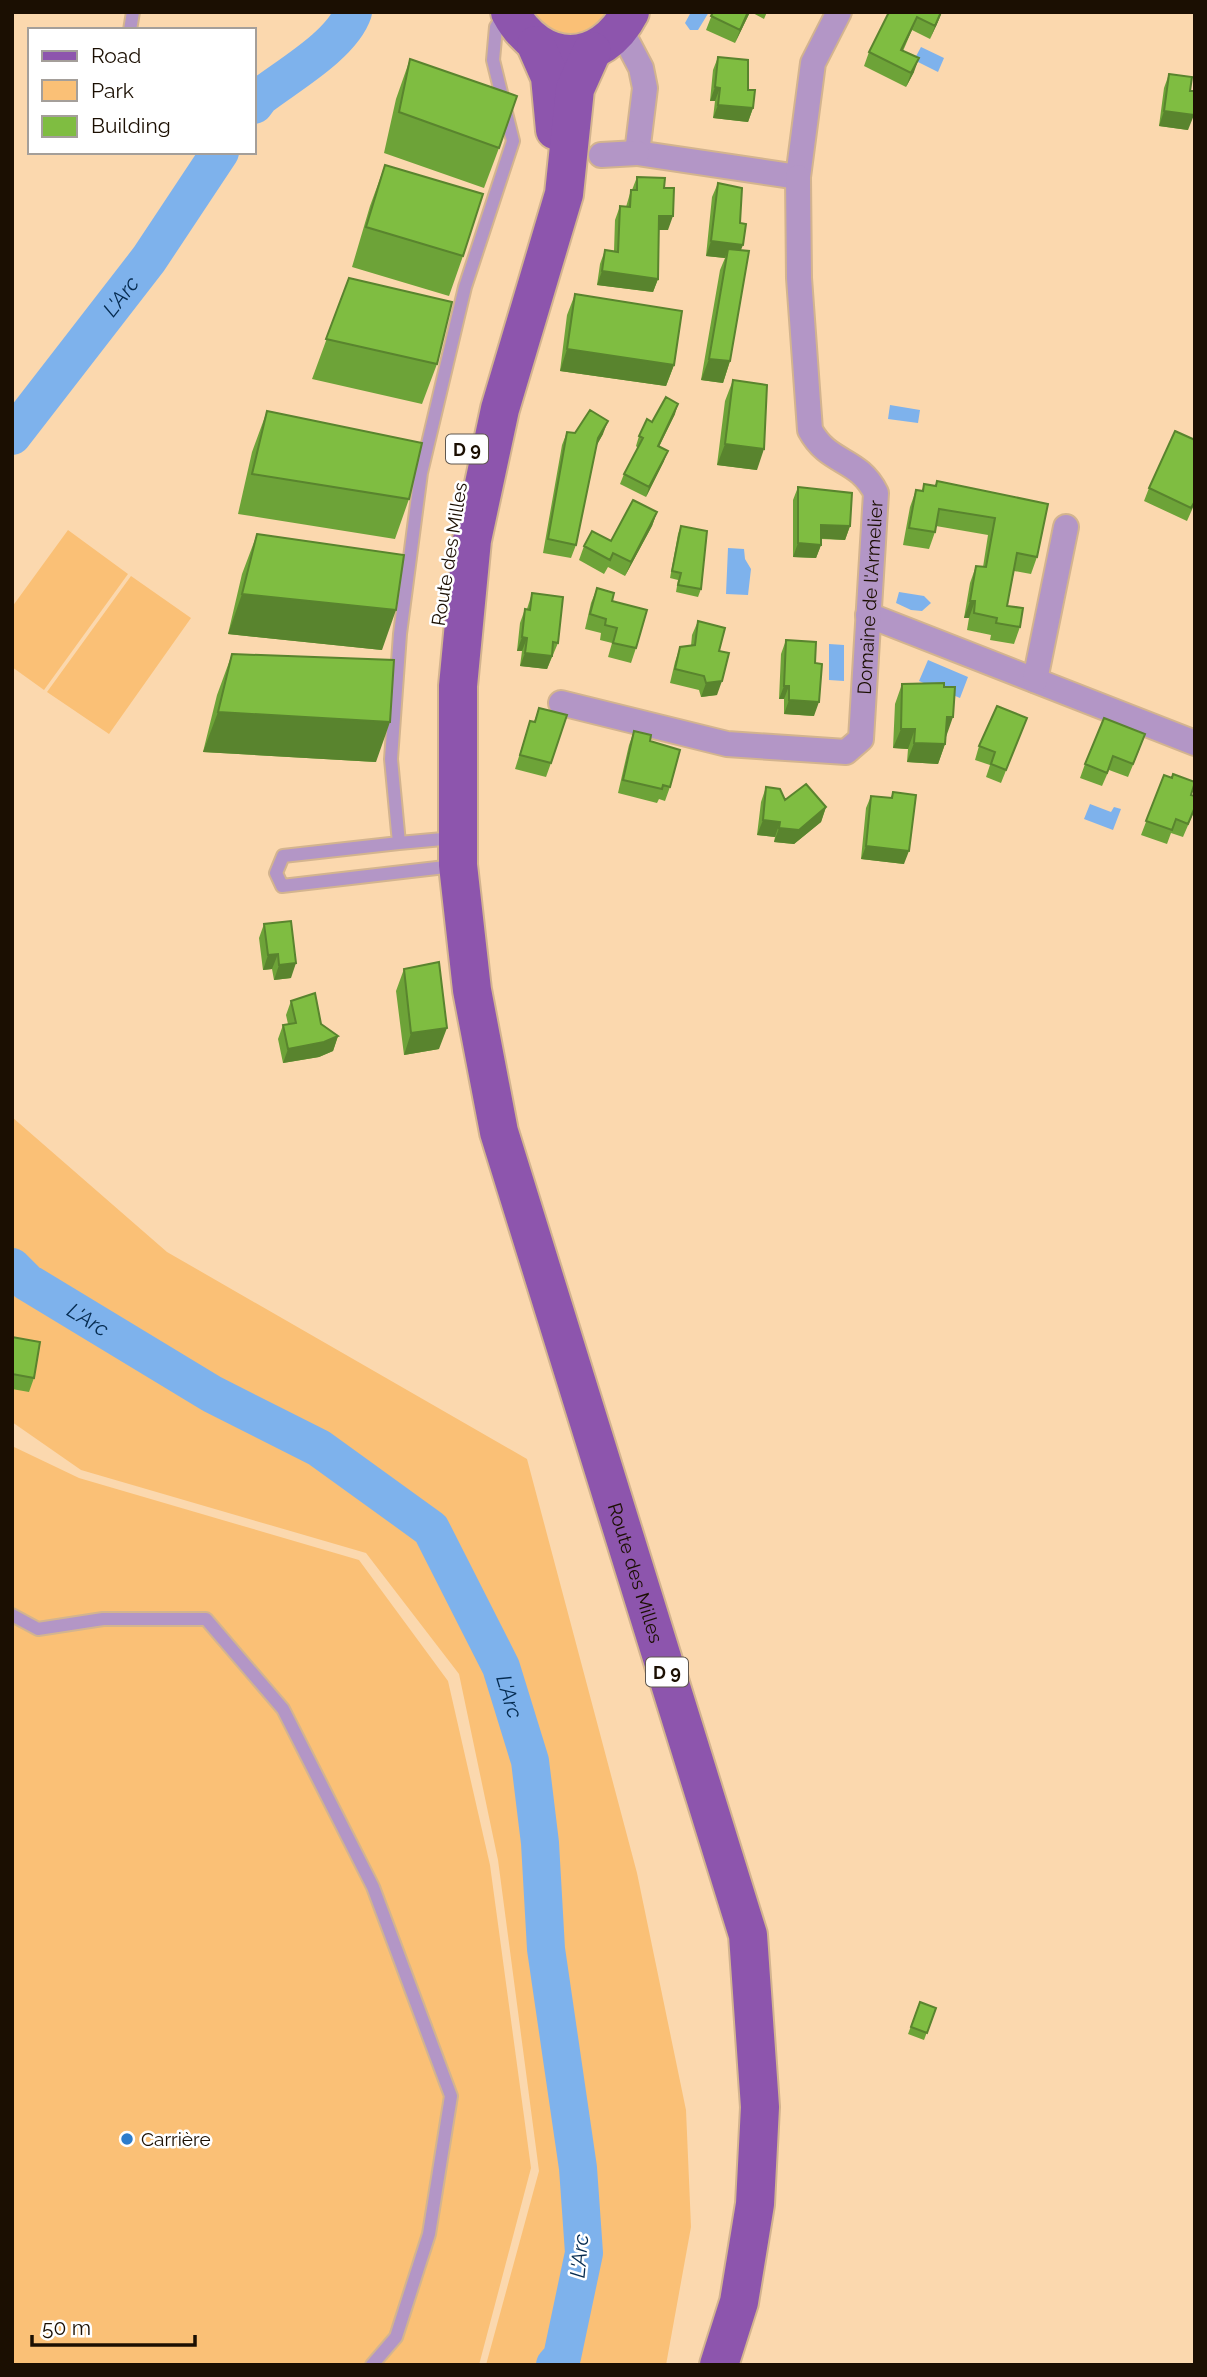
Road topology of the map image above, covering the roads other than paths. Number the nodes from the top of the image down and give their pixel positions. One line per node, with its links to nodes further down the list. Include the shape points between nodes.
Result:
1 (508, 12): 4 (main road, Route des Milles); 15 (lane, via 496,27 493,60 513,141 465,286 421,473 400,634 391,759)
2 (839, 12): 8 (street, Domaine de l'Armelier, via 813,63)
3 (612, 42): 4 (main road, via 563,54); 6 (street, via 641,68 645,88); 9 (main road, Route des Milles / D 9, via 575,89)
4 (536, 45): 16 (main road, Route des Milles / D 9, via 550,77 556,114 554,150 477,405 453,517 434,650 431,758)
5 (586, 120): 9 (lane)
6 (637, 153): 7 (street); 8 (street)
7 (601, 155)
8 (798, 177): 11 (street, Domaine de l'Armelier, via 799,278 810,430 820,448 867,475 876,493)
9 (564, 194): 16 (main road, Route des Milles / D 9, via 500,409 472,540)
10 (1066, 527): 12 (street)
11 (868, 615): 12 (street); 13 (street, Domaine de l'Armelier, via 861,739 846,752 727,744)
12 (1035, 680): 14 (street)
13 (561, 703)
14 (1195, 743)
15 (399, 843): 16 (lane); 16 (lane, via 284,856 276,873 282,886)
16 (448, 852): 19 (main road, Route des Milles / D 9, via 499,1132 748,1935 760,2107 755,2204 739,2302)
17 (12, 1615): 18 (lane, via 38,1629 103,1619 206,1619 283,1709 373,1887 451,2096 429,2234 396,2337)
18 (372, 2365)
19 (719, 2365)

